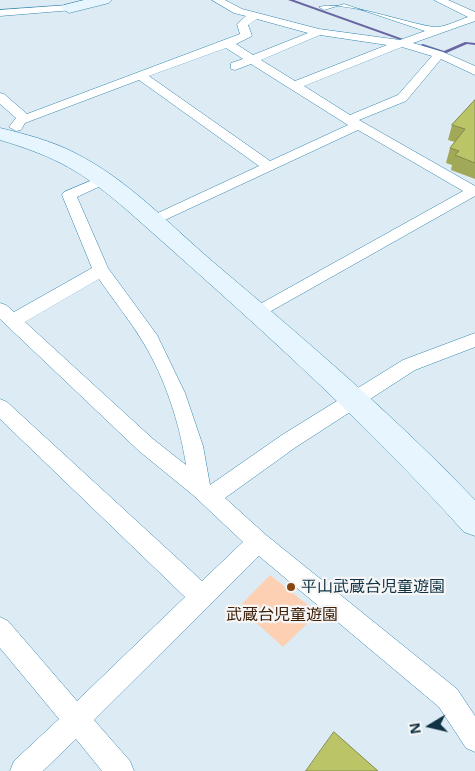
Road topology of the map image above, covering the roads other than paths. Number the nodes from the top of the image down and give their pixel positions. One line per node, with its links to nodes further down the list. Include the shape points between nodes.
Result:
1 (18, 0): 8 (street)
2 (104, 0): 6 (street)
3 (217, 0): 10 (street)
4 (344, 0): 7 (street); 12 (street)
5 (439, 0): 11 (street)
6 (69, 8): 8 (street)
7 (324, 8)
8 (13, 12): 9 (street)
9 (0, 14)
10 (254, 16): 13 (street); 14 (street, via 242,24 246,36)
11 (475, 17): 12 (street)
12 (433, 30): 15 (street)
13 (319, 32): 15 (street); 17 (street)
14 (228, 44): 17 (street); 20 (street)
15 (403, 44): 16 (street); 21 (street)
16 (439, 54): 19 (street); 23 (street, via 402,98)
17 (252, 59): 18 (street); 21 (street)
18 (235, 66)
19 (475, 71)
20 (141, 76): 24 (street); 25 (street)
21 (295, 85): 23 (street)
22 (0, 97): 24 (street, via 23,117)
23 (355, 122): 25 (street); 29 (street, via 474,191)
24 (9, 130): 26 (street, via 68,158)
25 (268, 166): 27 (street)
26 (102, 180): 27 (street); 28 (street, via 69,195)
27 (152, 221): 29 (street)
28 (101, 270): 30 (street); 34 (street, via 151,340 176,393)
29 (257, 313): 32 (street)
30 (6, 315): 34 (street, via 146,445)
31 (475, 340): 32 (street, via 409,365)
32 (354, 400): 34 (street); 35 (street, via 437,479)
33 (0, 408): 37 (street)
34 (204, 493): 36 (street)
35 (475, 522)
36 (258, 542): 37 (street); 40 (street, via 448,698)
37 (201, 596): 39 (street)
38 (0, 629): 39 (street)
39 (77, 720): 41 (street); 42 (street)
40 (475, 739)
41 (24, 771)
42 (120, 771)

